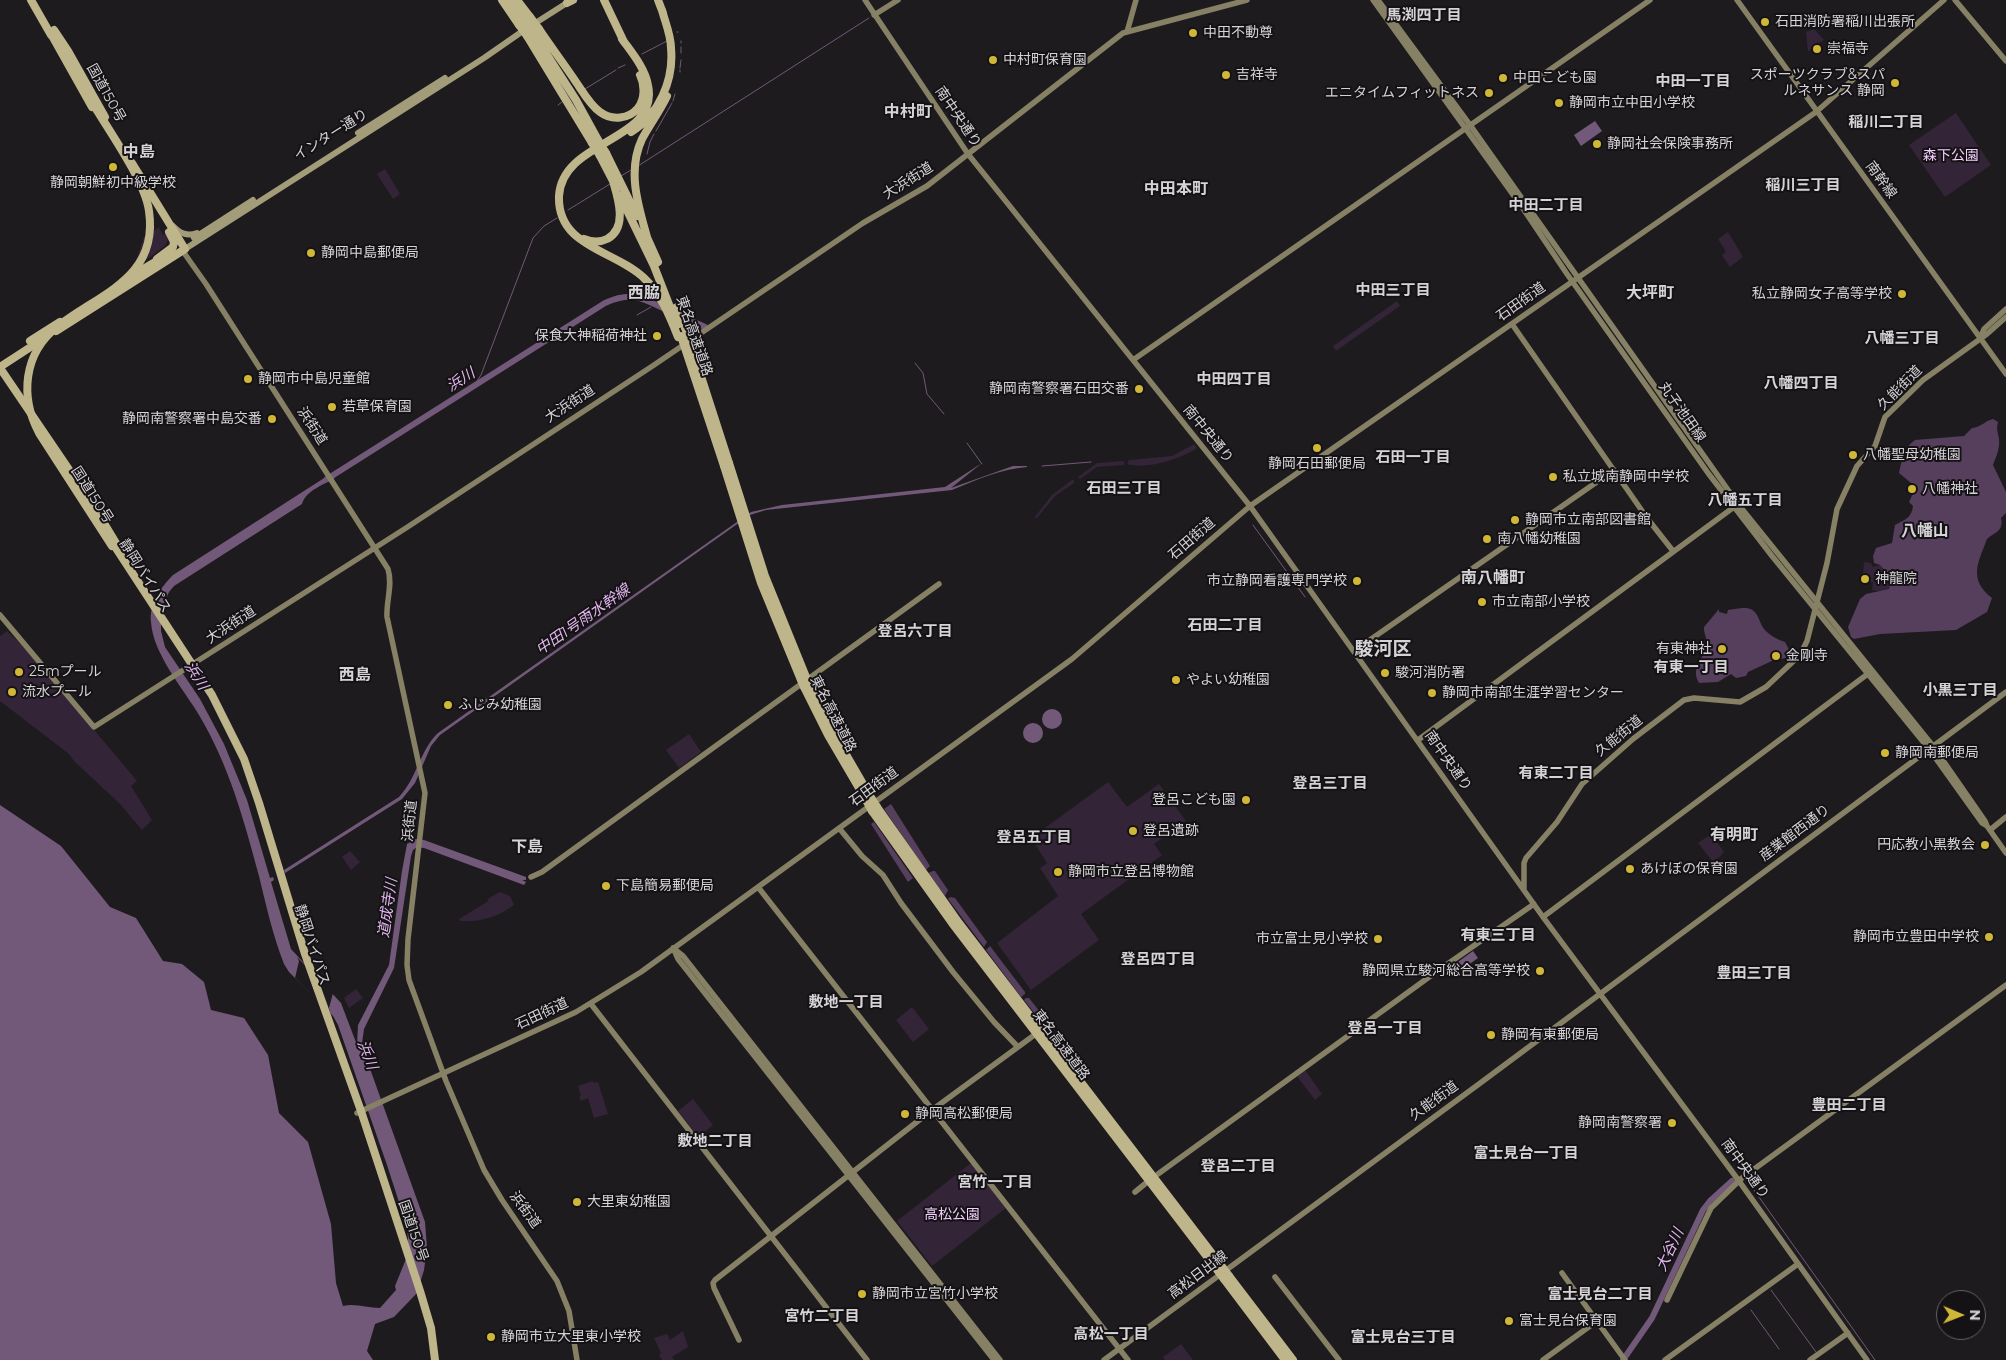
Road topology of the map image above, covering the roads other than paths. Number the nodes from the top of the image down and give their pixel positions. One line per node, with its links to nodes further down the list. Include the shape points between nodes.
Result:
1 (31, 0): 24 (highway, 国道150号)
2 (36, 0): 24 (highway, 国道150号)
3 (502, 0): 23 (highway, 東名高速道路)
4 (510, 0): 23 (highway, 東名高速道路)
5 (516, 0): 23 (highway)
6 (598, 0): 21 (highway)
7 (604, 0): 21 (highway)
8 (658, 0): 20 (highway)
9 (864, 0): 22 (street, 南中央通り)
10 (898, 0): 22 (street)
11 (1136, 0): 25 (street)
12 (1247, 0): 25 (street)
13 (1373, 0): 31 (street)
14 (1378, 0): 31 (street)
15 (1650, 0): 31 (street)
16 (1737, 0): 30 (street, 南幹線)
17 (1944, 0): 30 (street, 石田街道)
18 (1955, 0): 28 (street)
19 (571, 1): 23 (main road, インター通り)
20 (662, 10): 33 (highway, via 672,46 669,78 661,98 650,116 635,130 580,162 564,185 564,214 581,237 591,242 601,241 608,239 617,229 620,217); 37 (highway, via 675,45 673,79 662,106 642,139 635,168 636,196)
21 (611, 15): 26 (highway)
22 (874, 15): 32 (street, 南中央通り)
23 (528, 27): 26 (highway, via 592,104 612,117 633,113 643,97 642,79); 27 (main road, インター通り); 33 (highway, 東名高速道路, bridge)
24 (52, 31): 29 (highway, 国道150号); 34 (highway, 国道150号, via 75,63); 36 (highway, 国道150号, via 77,83)
25 (1127, 32): 32 (street, 大浜街道)
26 (622, 39): 42 (highway, via 646,78 649,91 647,105 632,126 584,154 572,165 561,187 560,212 566,226 577,238 629,265)
27 (495, 49): 35 (main road, インター通り); 38 (main road, インター通り)
28 (2006, 61)
29 (92, 100): 58 (highway, 静岡バイパス, bridge, via 145,195 150,214 149,237 142,258 125,281 56,327 42,342 29,369 27,399 39,433)
30 (1816, 112): 40 (street, 石田街道); 46 (street, 南幹線)
31 (1468, 127): 40 (street); 47 (street)
32 (968, 154): 47 (street, 南中央通り); 56 (street, 大浜街道, via 927,186 862,223 654,365)
33 (616, 181): 37 (highway, 東名高速道路); 42 (highway, 東名高速道路)
34 (155, 200): 35 (main road, via 180,232 190,235); 38 (highway, 国道150号)
35 (204, 231): 38 (main road, インター通り)
36 (169, 232): 38 (highway, 国道150号); 39 (highway, via 173,247)
37 (647, 237): 42 (highway, 東名高速道路)
38 (182, 248): 39 (highway); 49 (highway, 国道150号); 56 (street, 浜街道)
39 (154, 263): 48 (highway, via 104,292)
40 (1574, 279): 44 (street, 石田街道); 55 (street, 丸子池田線); 60 (street, 丸子池田線, via 1591,297 1738,504)
41 (2006, 309): 46 (street, 久能街道)
42 (675, 313): 45 (highway, 東名高速道路)
43 (2006, 317): 46 (street, 久能街道)
44 (1512, 324): 53 (street); 54 (street, 石田街道)
45 (682, 336): 52 (highway, 東名高速道路, bridge); 52 (highway, 東名高速道路, bridge)
46 (1980, 338): 51 (street, 南幹線); 60 (street, 久能街道, via 1923,380 1886,418 1876,446 1857,466 1836,509)
47 (1133, 360): 54 (street, 南中央通り)
48 (0, 362)
49 (0, 367): 58 (highway, 国道150号, via 93,505)
50 (0, 373): 58 (highway, 国道150号)
51 (2006, 374)
52 (726, 465): 82 (highway, 東名高速道路, bridge, via 769,596 828,735 875,809)
53 (1614, 470): 57 (street); 62 (street)
54 (1250, 506): 62 (street, 南中央通り); 70 (street, 石田街道, via 1072,659)
55 (1734, 507): 57 (street); 60 (street, 丸子池田線)
56 (375, 548): 63 (street, 大浜街道); 84 (street, 浜街道, via 390,575 387,618 426,803 408,940 408,971 411,988)
57 (1673, 551): 67 (street)
58 (133, 577): 63 (highway, 静岡バイパス)
59 (939, 584): 73 (street)
60 (1816, 605): 64 (street, 丸子池田線); 65 (street, 丸子池田線); 75 (street, 久能街道, via 1800,656 1766,687 1734,703 1694,698 1684,700 1591,775 1557,822 1529,853 1524,862)
61 (0, 615): 63 (street, 大浜街道, via 94,727)
62 (1354, 651): 67 (street, 南中央通り)
63 (188, 667): 86 (highway, 静岡バイパス, via 222,722 244,769 304,963); 86 (highway, 静岡バイパス, via 219,707 244,760 311,970)
64 (1870, 667): 65 (street); 68 (street, 丸子池田線)
65 (1869, 675): 68 (street, 丸子池田線); 77 (street)
66 (2006, 692): 68 (street, 産業館西通り)
67 (1418, 740): 75 (street, 南中央通り)
68 (1931, 748): 71 (street, 丸子池田線); 80 (street, 産業館西通り)
69 (2006, 817): 71 (street)
70 (839, 828): 74 (street, 石田街道); 83 (street, via 883,875 953,972)
71 (1990, 830): 72 (street, 丸子池田線)
72 (2006, 853)
73 (531, 877)
74 (758, 887): 78 (street, 石田街道); 85 (street)
75 (1524, 890): 76 (street)
76 (1534, 904): 77 (street); 88 (street)
77 (1543, 917): 80 (street)
78 (674, 948): 81 (street, 石田街道); 87 (street)
79 (2006, 985): 89 (street)
80 (1599, 994): 89 (street, 南中央通り); 92 (street, 久能街道)
81 (591, 1004): 84 (street, 石田街道); 93 (street)
82 (1038, 1033): 83 (street); 96 (highway, 東名高速道路, bridge)
83 (1018, 1047): 85 (street)
84 (443, 1074): 86 (street, 石田街道); 107 (street, 浜街道, via 493,1186 557,1281 569,1311)
85 (932, 1110): 87 (street); 103 (street)
86 (361, 1111): 98 (highway, 国道150号); 98 (highway, 国道150号, via 404,1259)
87 (850, 1173): 93 (street); 109 (street); 110 (street)
88 (1158, 1174)
89 (1739, 1181): 94 (street, 南中央通り); 99 (street, via 1711,1208)
90 (1146, 1183): 91 (street)
91 (1135, 1192)
92 (1307, 1211): 103 (street, 高松日出線)
93 (770, 1236): 102 (street, via 712,1283); 108 (street)
94 (1798, 1264): 101 (street, 南中央通り); 117 (street)
95 (1562, 1273): 100 (street)
96 (1226, 1277): 113 (highway, 東名高速道路); 114 (highway, 東名高速道路)
97 (1275, 1277): 115 (street)
98 (419, 1294): 105 (highway, 国道150号); 106 (highway, 国道150号, via 431,1328)
99 (1667, 1300)
100 (1597, 1321): 104 (street); 116 (street)
101 (1848, 1333): 118 (street); 119 (street, 南中央通り)
102 (739, 1340)
103 (1119, 1348): 111 (street, 高松日出線); 112 (street)
104 (1624, 1358)
105 (431, 1360)
106 (435, 1360)
107 (577, 1360)
108 (867, 1360)
109 (994, 1360)
110 (1000, 1360)
111 (1104, 1360)
112 (1128, 1360)
113 (1285, 1360)
114 (1293, 1360)
115 (1339, 1360)
116 (1543, 1360)
117 (1665, 1360)
118 (1810, 1360)
119 (1868, 1360)

